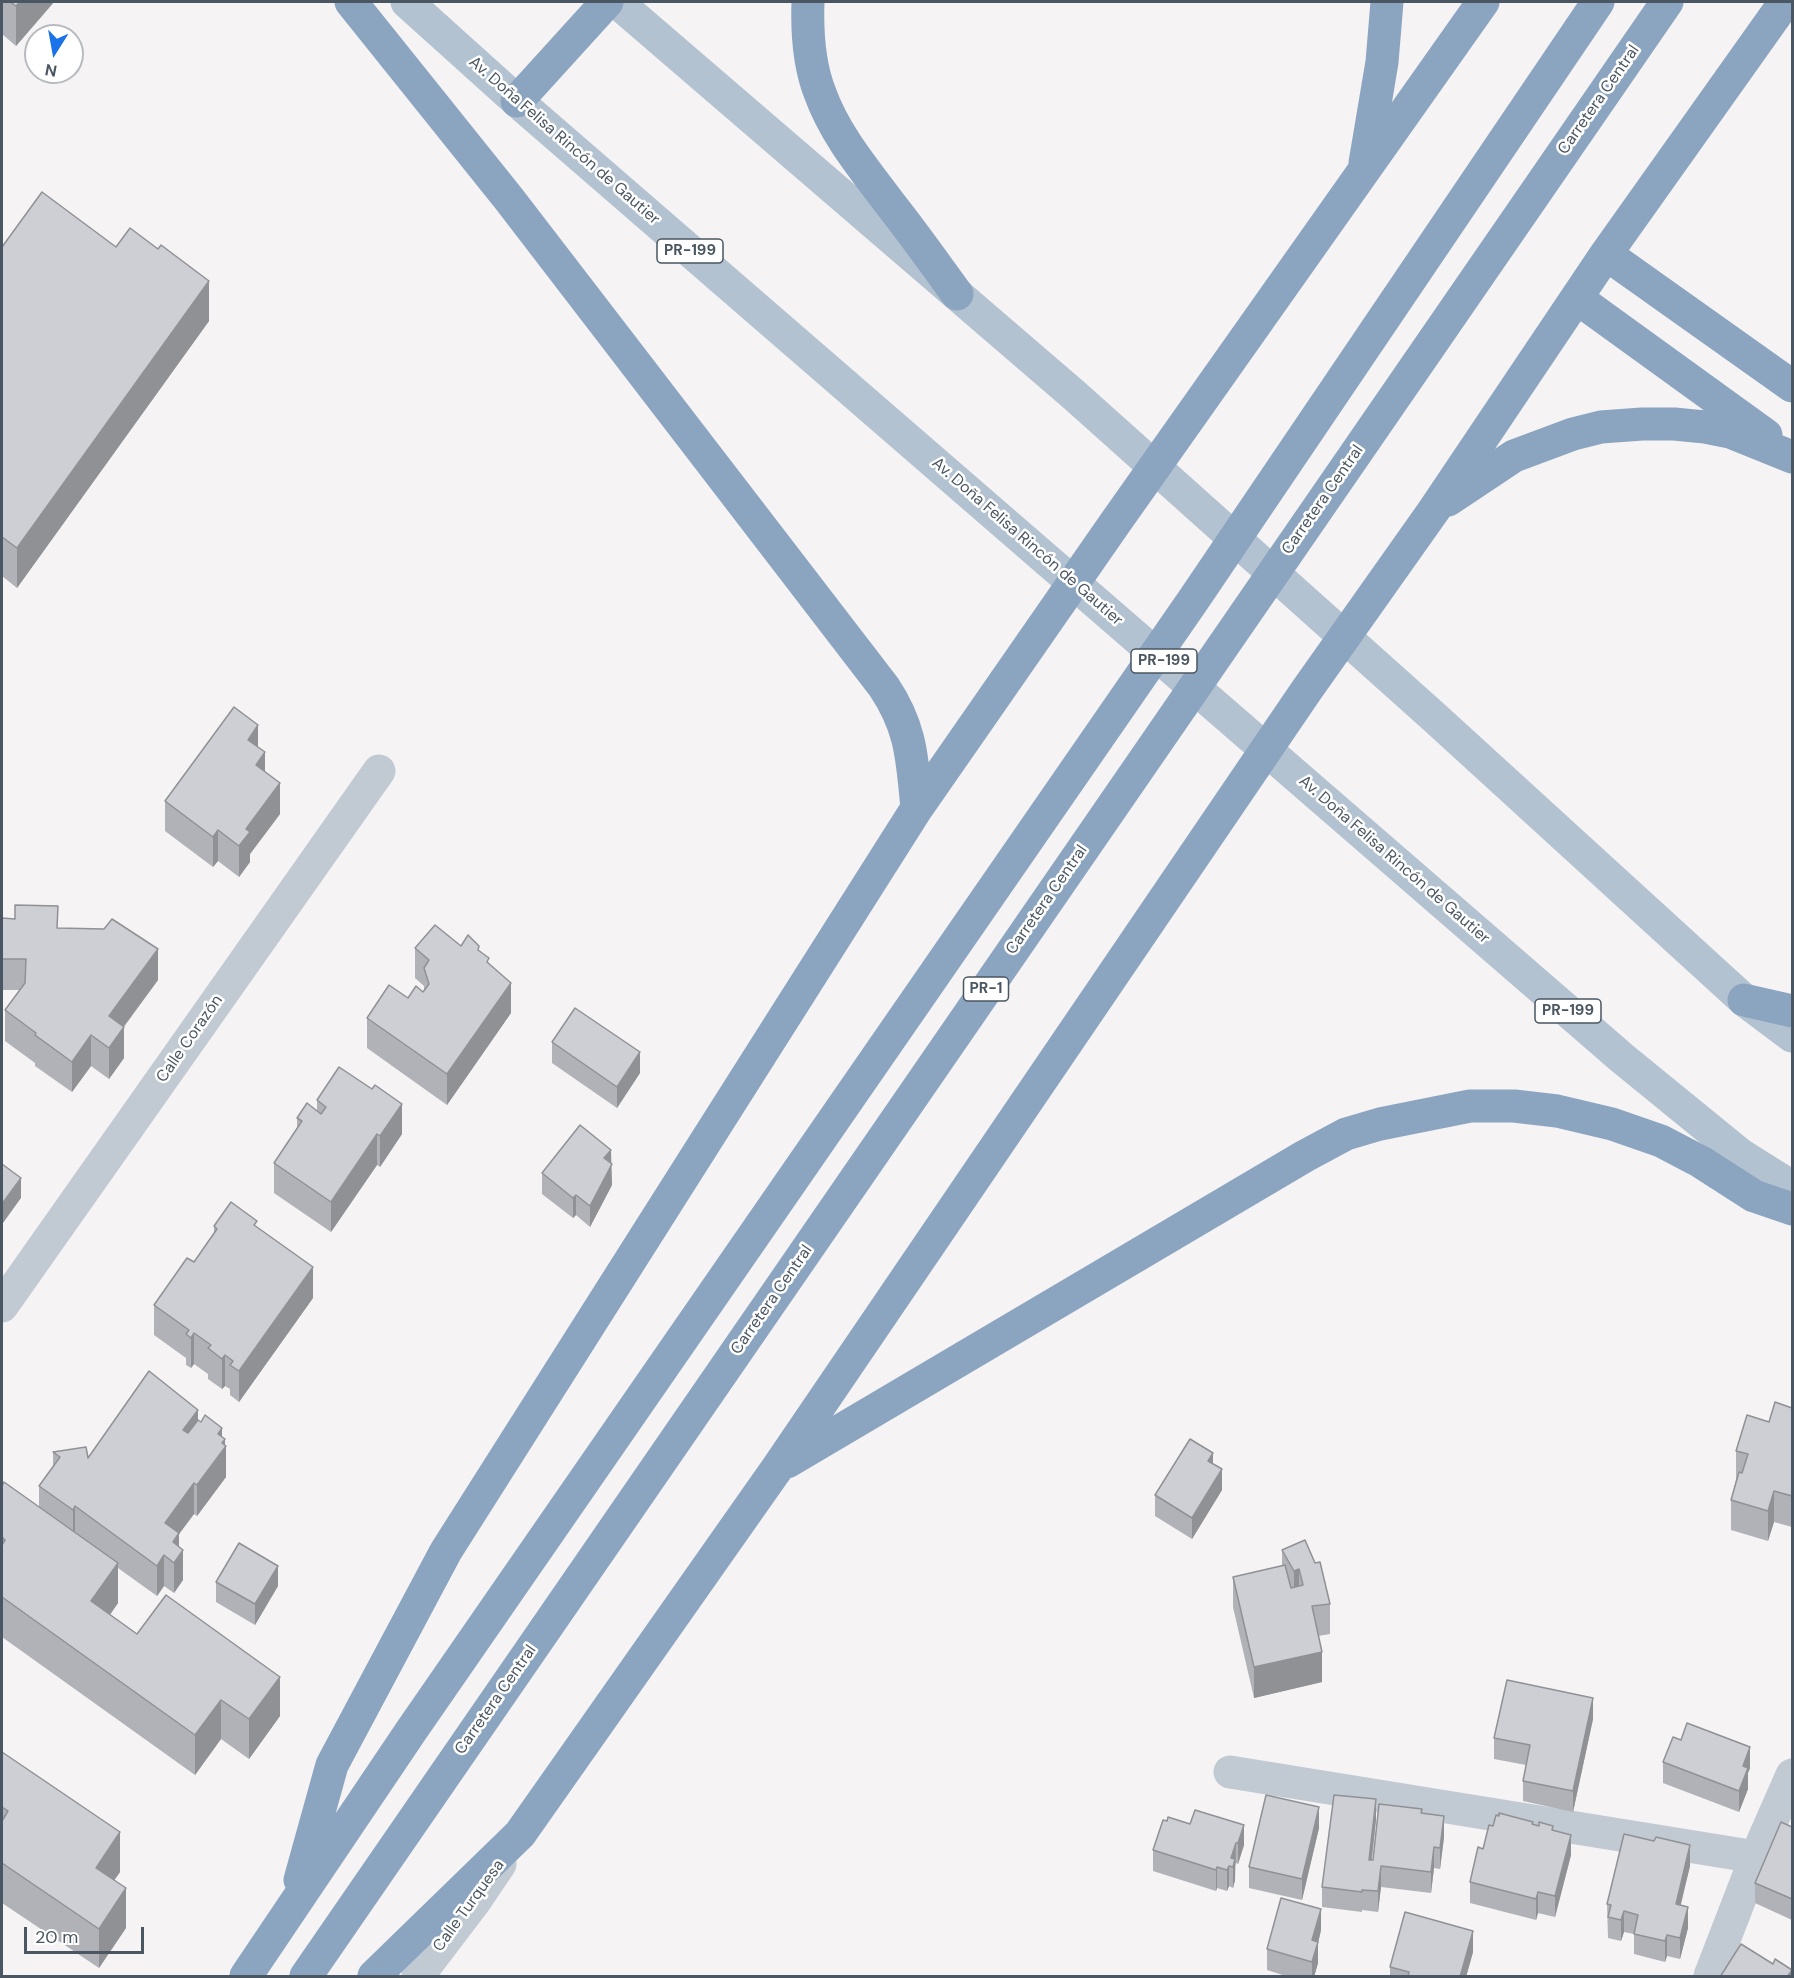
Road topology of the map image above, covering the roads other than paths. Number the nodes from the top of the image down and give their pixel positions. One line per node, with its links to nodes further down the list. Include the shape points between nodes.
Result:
1 (351, 2): 20 (highway, via 509,199 884,687 903,720)
2 (407, 2): 11 (main road, Av. Doña Felisa Rincón de Gautier / PR-199)
3 (607, 2): 11 (highway)
4 (617, 2): 14 (main road)
5 (808, 2): 14 (highway, via 813,66 829,114 869,177)
6 (1387, 2): 12 (highway, via 1382,62)
7 (1483, 2): 12 (highway)
8 (1598, 2): 32 (highway, via 1188,609)
9 (1667, 2): 34 (highway, Carretera Central / PR-1)
10 (1785, 2): 13 (highway)
11 (517, 101): 24 (main road, Av. Doña Felisa Rincón de Gautier / PR-199, via 1622,1058 1740,1155)
12 (1363, 173): 20 (highway)
13 (1606, 254): 15 (highway); 16 (highway)
14 (957, 294): 21 (main road, via 1434,717)
15 (1578, 299): 17 (highway); 18 (highway)
16 (1792, 386)
17 (1792, 455): 18 (highway, via 1705,427 1601,427 1514,456)
18 (1434, 510): 27 (highway, via 1306,691)
19 (379, 771): 26 (street, Calle Corazón)
20 (917, 808): 32 (highway, via 446,1551 332,1765)
21 (1744, 1000): 22 (highway); 23 (main road)
22 (1792, 1011)
23 (1792, 1036)
24 (1792, 1188)
25 (1792, 1209): 27 (highway, via 1754,1196 1661,1141 1557,1111 1470,1106 1380,1124 1346,1134 1305,1156)
26 (2, 1306)
27 (778, 1467): 30 (highway)
28 (1230, 1772): 31 (street)
29 (1792, 1774): 31 (street)
30 (520, 1834): 35 (highway); 36 (street, Calle Turquesa)
31 (1756, 1857): 37 (street)
32 (292, 1909): 33 (highway)
33 (246, 1977)
34 (306, 1977)
35 (374, 1977)
36 (418, 1977)
37 (1710, 1977)

